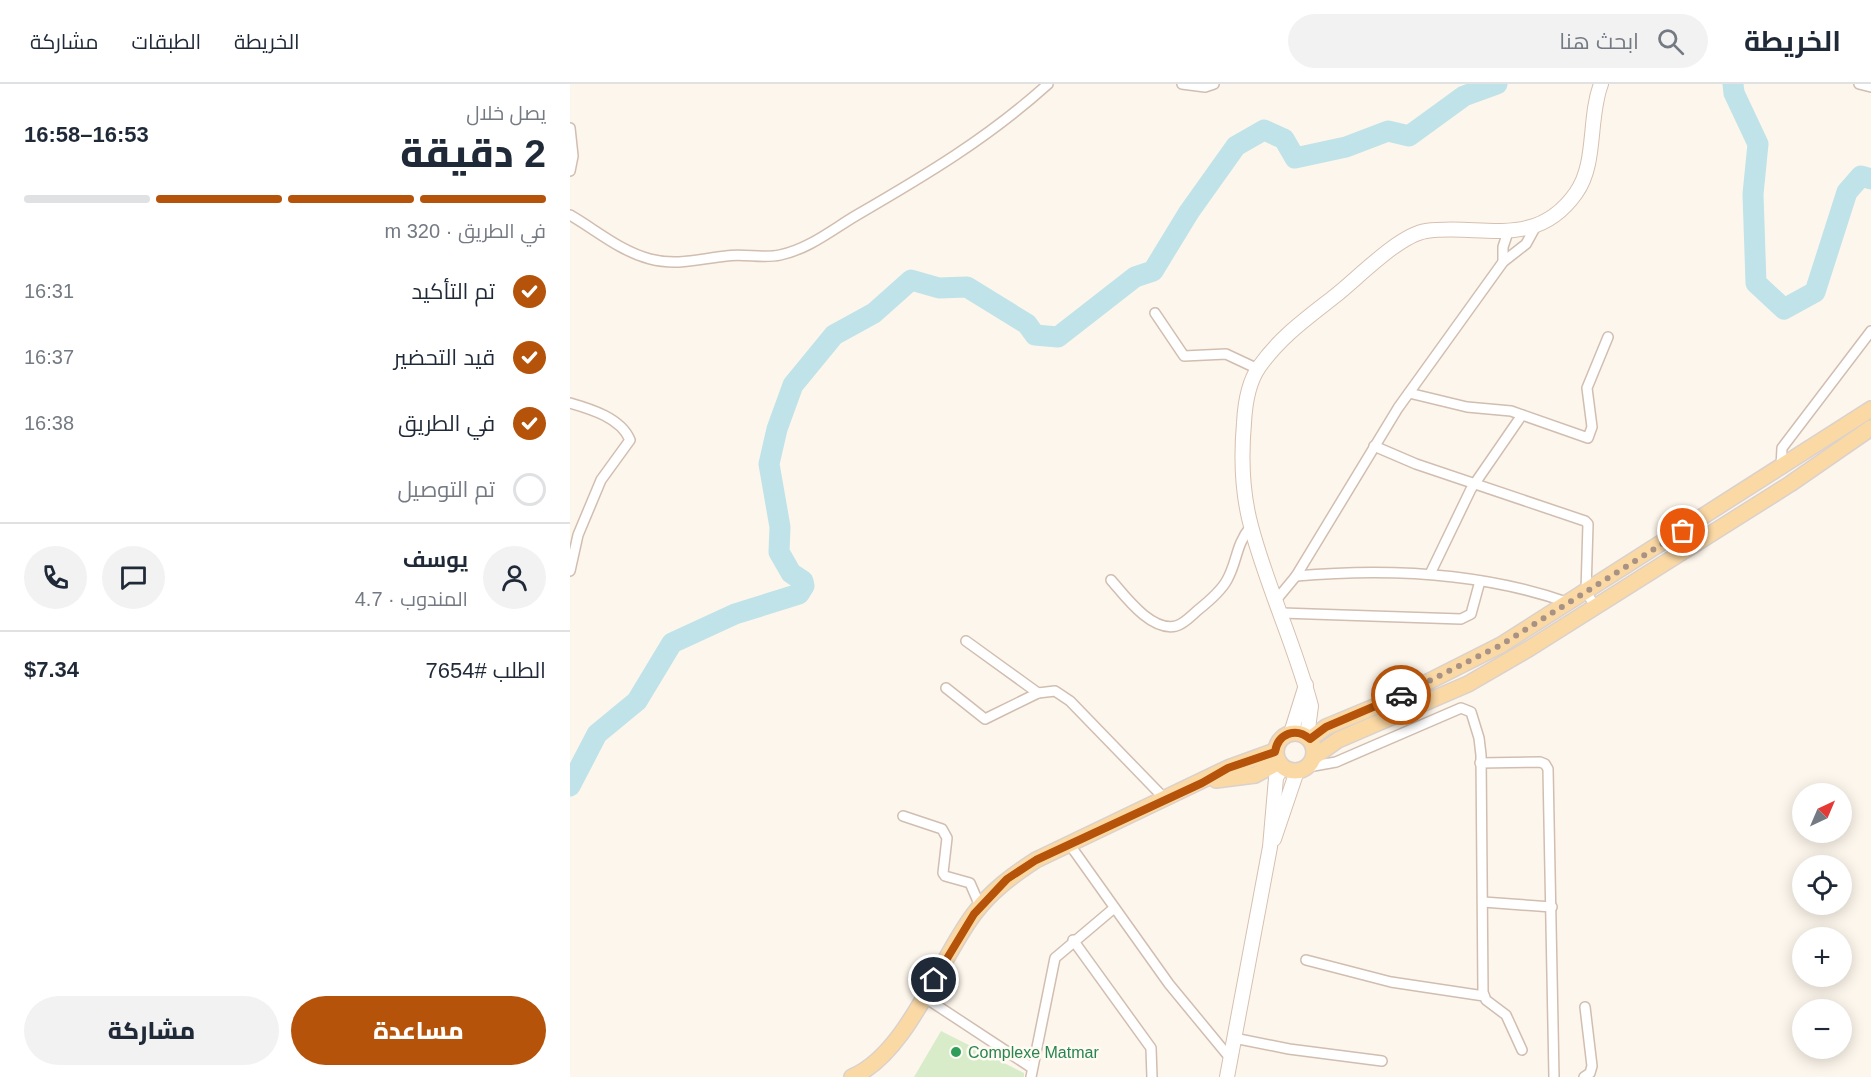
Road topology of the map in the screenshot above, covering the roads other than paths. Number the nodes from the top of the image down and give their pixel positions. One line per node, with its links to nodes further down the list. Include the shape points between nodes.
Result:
1 (1048, 84): 9 (street, via 967,149 910,186 788,253 760,258 728,255 672,263 638,255)
2 (1182, 84): 3 (street)
3 (1214, 84)
4 (1601, 84): 10 (main road, via 1593,109 1583,182 1569,201)
5 (1859, 84): 6 (street)
6 (1871, 87)
7 (570, 128): 8 (street)
8 (570, 171)
9 (570, 215)
10 (1537, 224): 11 (main road); 12 (street, via 1526,244)
11 (1508, 232): 12 (street); 16 (main road, via 1427,231 1402,240 1300,322)
12 (1503, 262): 17 (street)
13 (1155, 313): 16 (street, via 1184,356 1226,354)
14 (1871, 331): 23 (street, via 1782,448)
15 (1608, 337): 20 (street, via 1587,388 1590,436 1583,437)
16 (1258, 369): 27 (main road, via 1246,399 1243,437 1243,479)
17 (1409, 393): 20 (street); 22 (street)
18 (570, 403): 28 (street, via 616,423 630,440 601,480 578,535)
19 (1871, 409): 23 (main road)
20 (1522, 415): 24 (street)
21 (1871, 428): 26 (main road)
22 (1374, 446): 24 (street); 30 (street)
23 (1781, 466): 25 (main road)
24 (1476, 483): 29 (street); 33 (street, via 1587,522)
25 (1719, 507): 26 (main road); 33 (main road)
26 (1729, 521): 36 (main road)
27 (1251, 526): 31 (street, via 1239,542 1227,580 1178,626 1164,627 1152,620 1133,606); 35 (main road)
28 (570, 571)
29 (1430, 574): 30 (street, via 1352,571); 32 (street)
30 (1296, 576): 35 (street)
31 (1111, 580)
32 (1480, 581): 34 (street, via 1509,585); 35 (street, via 1471,614 1461,619)
33 (1586, 592): 34 (main road); 36 (street)
34 (1569, 603): 41 (main road, via 1453,671)
35 (1279, 606): 38 (main road)
36 (1595, 606): 42 (main road, via 1468,684)
37 (966, 641): 40 (street)
38 (1306, 685): 43 (main road); 44 (main road, via 1311,706)
39 (946, 688): 40 (street, via 982,719)
40 (1038, 693): 47 (street, via 1051,690 1070,701)
41 (1367, 710): 42 (main road); 44 (main road)
42 (1374, 726): 45 (main road)
43 (1291, 733): 44 (main road); 45 (main road, via 1279,741)
44 (1308, 738): 45 (main road)
45 (1292, 762): 46 (street, via 1336,762 1461,708 1471,712 1479,738); 47 (main road, via 1255,775 1202,783); 59 (main road, via 1276,778 1270,847)
46 (1480, 763): 50 (street); 52 (street, via 1546,765)
47 (1165, 799): 49 (main road)
48 (903, 816): 51 (street, via 942,829 947,838 943,873 970,882)
49 (1070, 845): 51 (main road, via 1007,879); 53 (street)
50 (1483, 902): 52 (street); 56 (street)
51 (980, 906): 57 (main road)
52 (1552, 907): 67 (street)
53 (1113, 909): 54 (street); 61 (street)
54 (1073, 940): 63 (street, via 1051,966); 65 (street, via 1150,1048)
55 (1306, 960): 56 (street, via 1391,982)
56 (1484, 996): 60 (street, via 1506,1015)
57 (924, 997): 63 (street); 64 (main road, via 884,1054)
58 (1585, 1007): 68 (street, via 1593,1066)
59 (1234, 1038): 61 (main road); 62 (street)
60 (1522, 1050)
61 (1230, 1058): 66 (main road)
62 (1382, 1061)
63 (1031, 1072)
64 (852, 1077)
65 (1152, 1077)
66 (1227, 1077)
67 (1554, 1077)
68 (1584, 1077)

